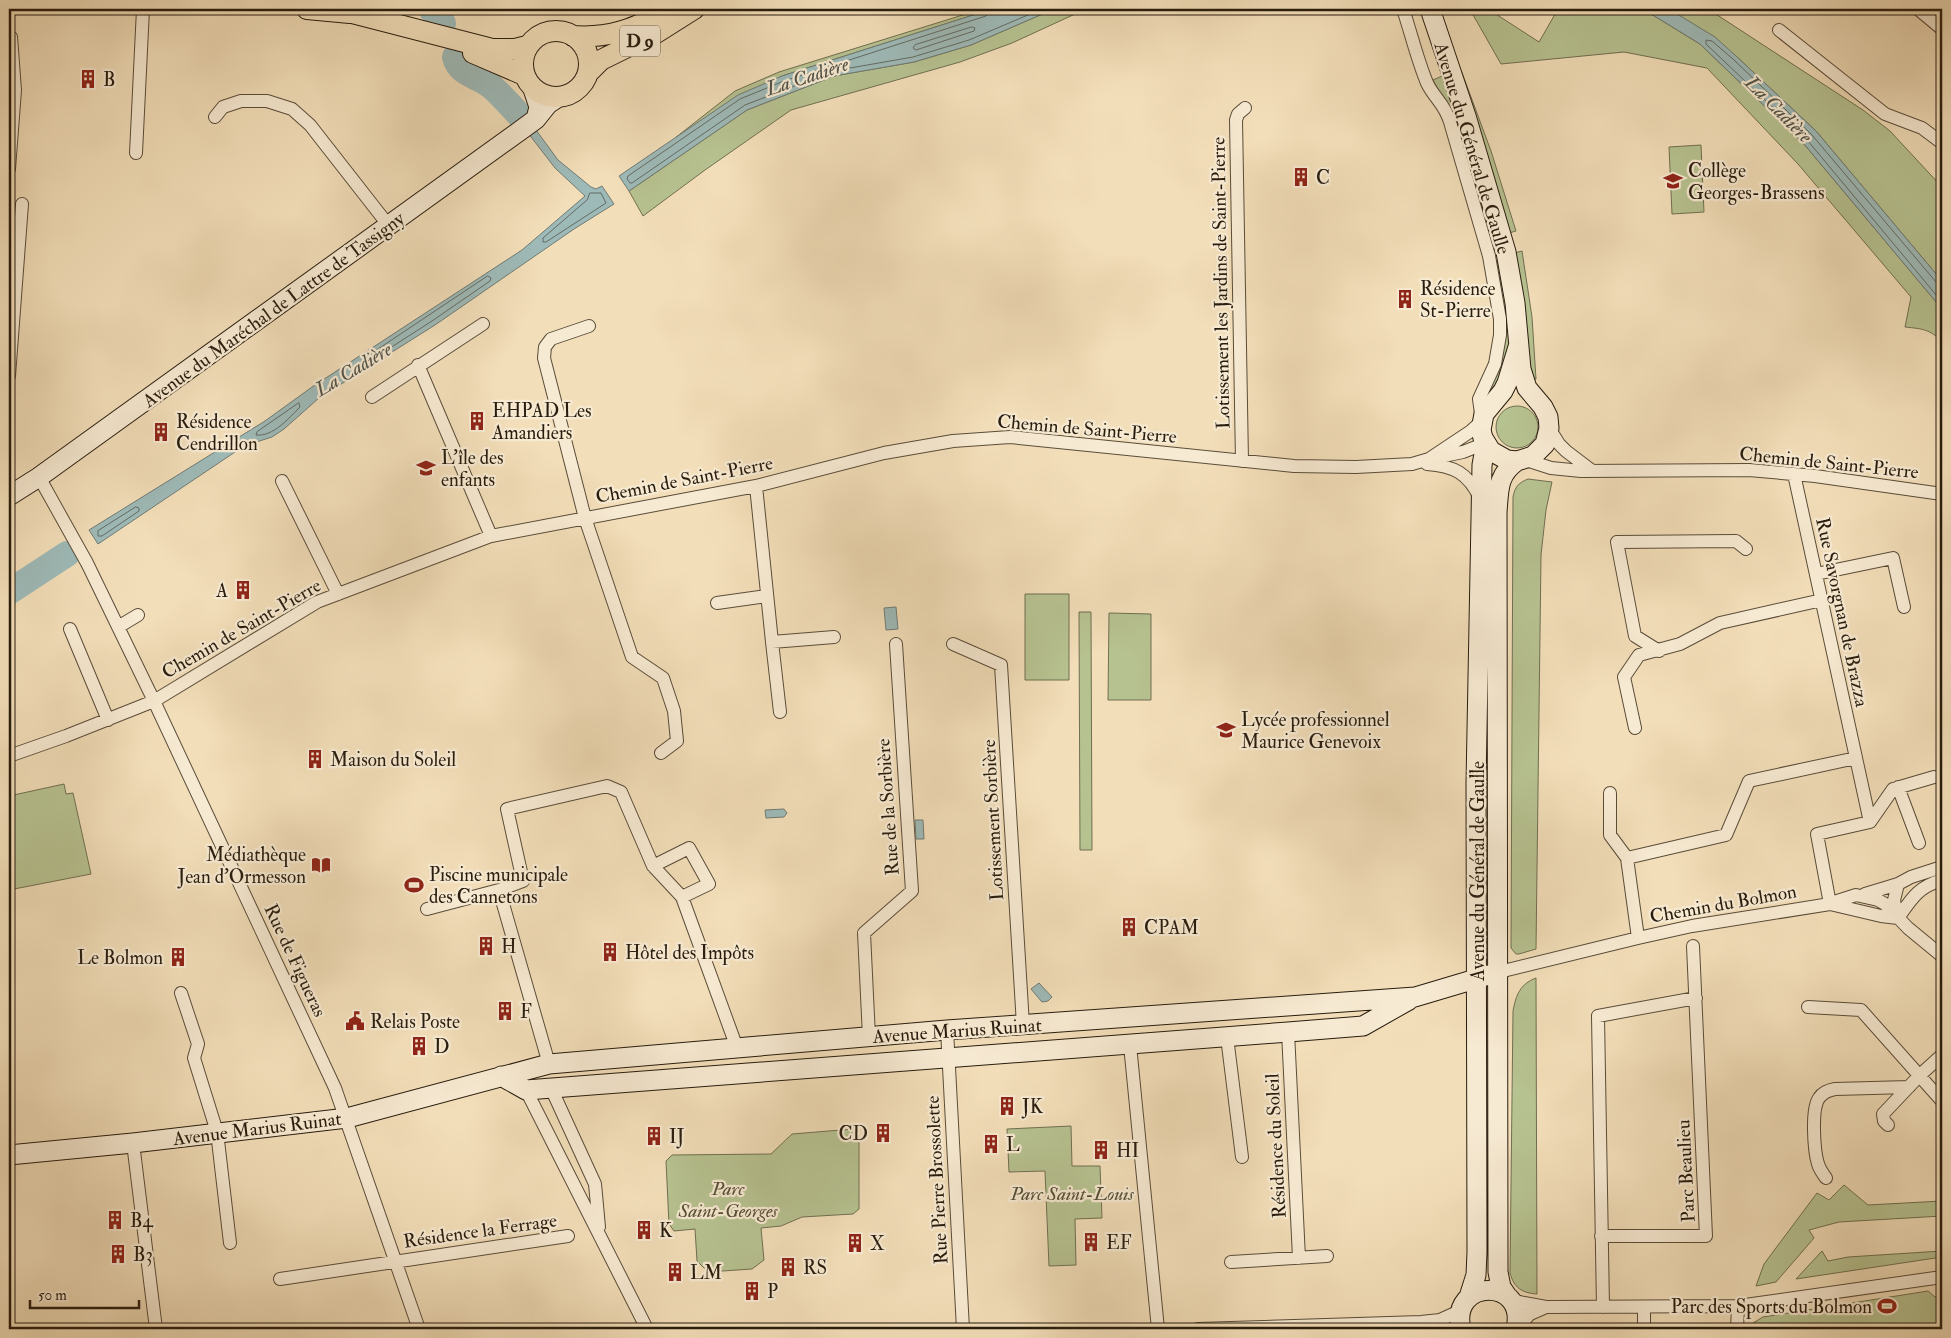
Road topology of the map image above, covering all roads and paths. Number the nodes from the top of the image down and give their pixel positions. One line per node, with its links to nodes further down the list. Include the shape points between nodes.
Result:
1 (143, 9): 22 (street)
2 (307, 9): 8 (main road)
3 (674, 9): 12 (main road, D 9, via 619,33 595,38)
4 (694, 9): 15 (main road, D 9, via 656,33 600,60)
5 (1403, 9): 34 (street, Avenue du Général de Gaulle, via 1427,82 1446,109 1477,210 1497,294 1499,343 1495,364 1479,399)
6 (1430, 9): 28 (street, Avenue du Général de Gaulle, via 1506,252 1515,303)
7 (1918, 9): 10 (street)
8 (346, 11): 9 (main road)
9 (416, 29): 14 (main road, via 492,49); 16 (main road)
10 (1942, 29)
11 (1779, 30): 21 (street, via 1884,114 1922,128)
12 (574, 36): 14 (main road, via 560,31 548,32); 15 (main road, via 587,53)
13 (11, 37): 23 (street, via 15,90)
14 (528, 46): 16 (main road, via 523,57)
15 (588, 73): 17 (main road, via 576,91)
16 (529, 82): 17 (main road, via 549,97); 20 (street, via 539,107)
17 (557, 98): 20 (street, Avenue du Maréchal de Lattre de Tassigny)
18 (1245, 108): 39 (street, Lotissement les Jardins de Saint-Pierre, via 1236,120)
19 (215, 117): 25 (street, via 223,107 241,101 267,101 292,109 310,125)
20 (529, 125): 25 (street, Avenue du Maréchal de Lattre de Tassigny)
21 (1942, 143)
22 (136, 153)
23 (9, 169)
24 (22, 204): 30 (street)
25 (389, 226): 43 (street, Avenue du Maréchal de Lattre de Tassigny)
26 (483, 324): 29 (street)
27 (590, 326): 49 (street, via 551,339 544,353)
28 (1518, 347): 32 (street, Avenue du Général de Gaulle, via 1507,383); 33 (street, Avenue du Général de Gaulle, via 1527,388)
29 (418, 365): 31 (street); 50 (street)
30 (9, 376)
31 (372, 397)
32 (1497, 399): 33 (street, via 1516,393); 34 (street, Avenue du Général de Gaulle)
33 (1535, 400): 35 (street, Avenue du Général de Gaulle, via 1548,417)
34 (1482, 421): 36 (street, Avenue du Général de Gaulle); 37 (street, Chemin de Saint-Pierre)
35 (1549, 428): 38 (street, Avenue du Général de Gaulle, via 1540,451); 41 (street, via 1559,444)
36 (1486, 443): 37 (street, Chemin de Saint-Pierre); 38 (street, via 1499,457); 48 (street, Avenue du Général de Gaulle)
37 (1429, 459): 40 (street, Chemin de Saint-Pierre)
38 (1521, 460): 41 (street, Chemin de Saint-Pierre, via 1560,470); 92 (street, Avenue du Général de Gaulle, via 1505,471 1500,481 1497,512)
39 (1242, 461): 40 (street, Chemin de Saint-Pierre, via 1356,467); 45 (street, Chemin de Saint-Pierre, via 1010,437 953,441 884,453)
40 (1412, 464): 48 (street, Chemin de Saint-Pierre, via 1437,464 1455,470 1468,478)
41 (1590, 470): 42 (street, Chemin de Saint-Pierre, via 1749,470)
42 (1794, 474): 46 (street, Chemin de Saint-Pierre); 52 (street, Rue Savorgnan de Brazza)
43 (39, 477): 47 (street, Avenue du Maréchal de Lattre de Tassigny); 59 (street, Rue de Figueras)
44 (282, 481): 53 (street)
45 (756, 486): 49 (street, Chemin de Saint-Pierre); 54 (street)
46 (1942, 494)
47 (9, 496)
48 (1481, 499): 93 (street, Avenue du Général de Gaulle)
49 (585, 518): 50 (street, Chemin de Saint-Pierre); 70 (street, via 632,657 663,678 674,710 677,741)
50 (491, 536): 53 (street, Chemin de Saint-Pierre)
51 (1746, 549): 65 (street, via 1736,541 1617,542 1634,636)
52 (1816, 574): 55 (street, Rue Savorgnan de Brazza); 57 (street, via 1894,558)
53 (338, 594): 66 (street, Chemin de Saint-Pierre, via 317,602)
54 (767, 596): 56 (street); 62 (street)
55 (1822, 600): 65 (street, via 1720,623); 72 (street, Rue Savorgnan de Brazza)
56 (717, 603)
57 (1904, 607)
58 (138, 615): 59 (street)
59 (118, 627): 66 (street, Rue de Figueras)
60 (70, 629): 68 (street)
61 (834, 637): 62 (street)
62 (772, 642): 67 (street)
63 (896, 644): 101 (street, Rue de la Sorbière, via 912,891 864,933)
64 (953, 644): 98 (street, Lotissement Sorbière, via 1001,666)
65 (1659, 651): 69 (street, via 1639,655 1624,677)
66 (154, 701): 68 (street, Chemin de Saint-Pierre); 114 (street, Rue de Figueras)
67 (780, 712)
68 (108, 720): 71 (street, Chemin de Saint-Pierre)
69 (1635, 728)
70 (661, 753)
71 (9, 756)
72 (1856, 758): 76 (street, Rue Savorgnan de Brazza); 78 (street, via 1749,781 1726,835)
73 (1934, 776): 74 (street)
74 (1898, 787): 76 (street, via 1893,789); 77 (street)
75 (1610, 793): 78 (street, via 1610,835)
76 (1870, 822): 86 (street, via 1817,834)
77 (1920, 843)
78 (1627, 858): 89 (street)
79 (653, 866): 83 (street, via 621,792 608,786 507,809 523,881); 85 (street); 85 (street, via 690,848 709,884)
80 (1942, 867): 82 (street)
81 (1942, 880): 88 (street, via 1921,888)
82 (1898, 884): 84 (street); 88 (street, via 1894,900)
83 (499, 890): 87 (street); 107 (street)
84 (1856, 895): 86 (street); 88 (street, via 1885,904)
85 (682, 897): 104 (street)
86 (1830, 904): 88 (street, Chemin du Bolmon); 89 (street, Chemin du Bolmon)
87 (427, 909)
88 (1898, 918): 91 (street)
89 (1638, 938): 92 (street, Chemin du Bolmon)
90 (1693, 946): 96 (street, Parc Beaulieu)
91 (1942, 956)
92 (1499, 972): 93 (street, Avenue Marius Ruinat); 133 (street, Avenue du Général de Gaulle, via 1498,1272)
93 (1477, 979): 95 (street, Avenue Marius Ruinat); 138 (street, Avenue du Général de Gaulle, via 1477,1252 1476,1275)
94 (180, 993): 116 (street, via 198,1044 194,1058)
95 (1414, 997): 98 (street, Avenue Marius Ruinat); 100 (street, Avenue Marius Ruinat, via 1363,1026)
96 (1696, 998): 123 (street, via 1598,1016); 123 (street, Parc Beaulieu, via 1706,1236)
97 (1808, 1007): 108 (street, via 1861,1010)
98 (1023, 1026): 99 (street, Avenue Marius Ruinat)
99 (947, 1030): 101 (street, Avenue Marius Ruinat); 106 (street, Rue Pierre Brossolette)
100 (1288, 1032): 102 (street, Avenue Marius Ruinat); 126 (street, Résidence du Soleil)
101 (869, 1037): 104 (street, Avenue Marius Ruinat)
102 (1227, 1037): 103 (street, Avenue Marius Ruinat); 119 (street)
103 (1130, 1045): 106 (street, Avenue Marius Ruinat); 143 (street)
104 (737, 1048): 107 (street, Avenue Marius Ruinat)
105 (1942, 1055): 108 (street)
106 (949, 1058): 111 (street, Avenue Marius Ruinat); 142 (street, Rue Pierre Brossolette)
107 (550, 1064): 109 (street, Avenue Marius Ruinat)
108 (1920, 1075): 110 (street); 113 (street)
109 (500, 1076): 112 (street); 114 (street, Avenue Marius Ruinat)
110 (1909, 1087): 115 (street, via 1883,1114); 120 (street, via 1835,1089 1820,1096 1814,1112 1816,1152)
111 (551, 1088): 112 (street, Avenue Marius Ruinat); 121 (street, via 595,1184)
112 (526, 1090): 121 (street)
113 (1942, 1101)
114 (347, 1118): 116 (street, Avenue Marius Ruinat); 127 (street, Rue de Figueras)
115 (1888, 1125)
116 (217, 1132): 117 (street, Avenue Marius Ruinat); 124 (street)
117 (133, 1143): 118 (street, Avenue Marius Ruinat); 139 (street)
118 (9, 1155)
119 (1242, 1157)
120 (1826, 1178)
121 (599, 1235): 141 (street)
122 (568, 1236): 127 (street, Résidence la Ferrage)
123 (1601, 1236): 136 (street)
124 (230, 1243)
125 (1328, 1256): 126 (street)
126 (1299, 1258): 128 (street)
127 (396, 1261): 131 (street, Résidence la Ferrage); 140 (street, Rue de Figueras)
128 (1231, 1262)
129 (1942, 1268): 132 (street, via 1908,1274)
130 (1942, 1277): 132 (street)
131 (280, 1279)
132 (1880, 1284): 134 (street)
133 (1507, 1296): 135 (street, via 1519,1302); 138 (street, via 1484,1290); 145 (street, Avenue du Général de Gaulle, via 1516,1310)
134 (1738, 1306): 137 (street); 147 (street)
135 (1546, 1307): 136 (street); 145 (street, via 1530,1314)
136 (1603, 1307): 137 (street)
137 (1644, 1307): 146 (street)
138 (1464, 1313): 144 (street, via 1422,1322)
139 (156, 1329)
140 (419, 1329)
141 (647, 1329)
142 (963, 1329)
143 (1158, 1329)
144 (1198, 1329)
145 (1516, 1329)
146 (1644, 1329)
147 (1738, 1329)

